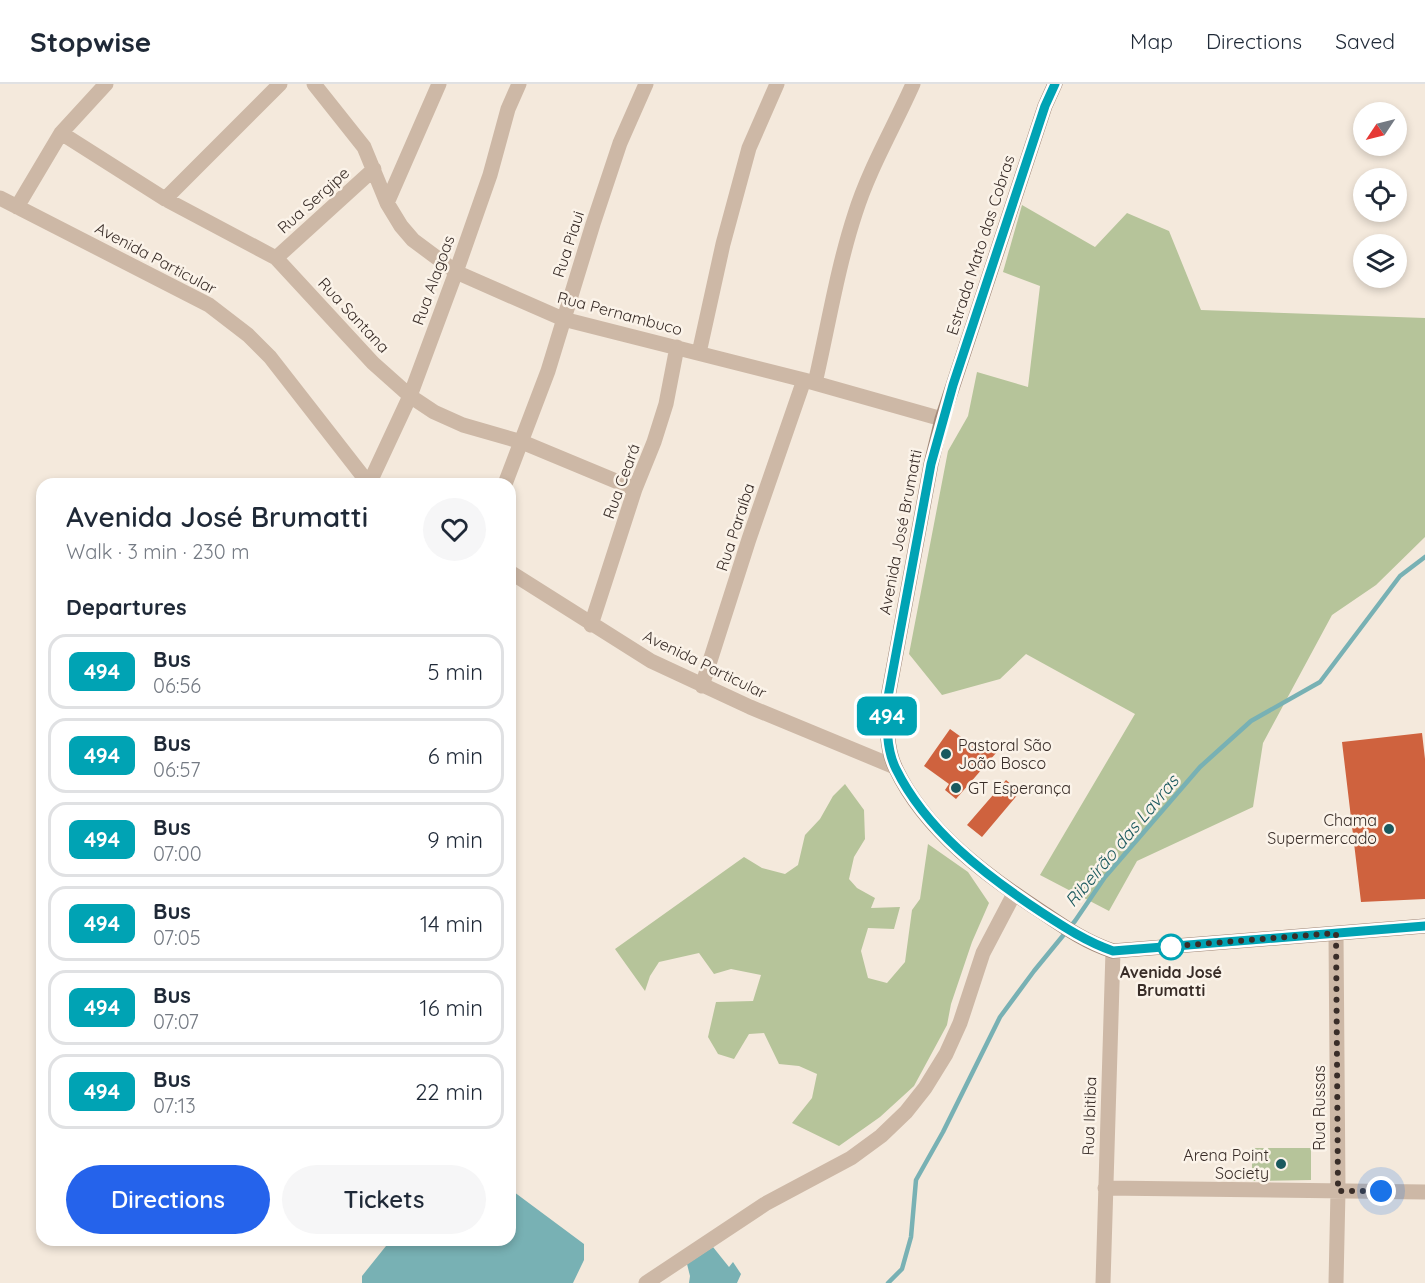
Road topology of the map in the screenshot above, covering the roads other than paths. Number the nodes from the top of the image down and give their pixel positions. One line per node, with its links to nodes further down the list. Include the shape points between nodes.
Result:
1 (106, 84): 10 (street)
2 (280, 84): 13 (street)
3 (314, 84): 11 (street, Rua Pernambuco, via 364,147)
4 (439, 84): 14 (street)
5 (519, 84): 17 (street, Rua Alagoas)
6 (646, 84): 18 (street, Rua Piaui, via 620,143)
7 (777, 84): 20 (street, via 749,148)
8 (913, 84): 21 (street, Rua Paraíba, via 855,213)
9 (1055, 84): 23 (main road, Estrada Mato das Cobras)
10 (62, 133): 13 (street, Rua Santana); 15 (street)
11 (375, 169): 14 (street, Rua Pernambuco); 16 (street, Rua Sergipe)
12 (0, 198): 15 (street, Avenida Particular)
13 (165, 199): 16 (street, Rua Santana)
14 (387, 203): 17 (street, Rua Pernambuco, via 414,240)
15 (17, 207): 25 (street, Avenida Particular, via 209,305 248,335 270,357)
16 (276, 258): 22 (street, Rua Santana, via 373,363)
17 (456, 273): 18 (street, Rua Pernambuco); 22 (street, Rua Alagoas)
18 (563, 319): 19 (street, Rua Pernambuco); 24 (street, Rua Piaui)
19 (677, 347): 20 (street, Rua Pernambuco); 28 (street, Rua Ceará, via 666,404)
20 (699, 353): 21 (street, Rua Pernambuco)
21 (810, 382): 23 (street, Rua Pernambuco); 31 (street, Rua Paraíba, via 749,539)
22 (410, 396): 24 (street, Rua Santana, via 463,425); 26 (street, Rua Alagoas)
23 (942, 419): 32 (main road, Avenida José Brumatti, via 888,697 887,732)
24 (522, 442): 27 (street, Rua Piaui); 28 (street, Rua Santana)
25 (364, 478)
26 (372, 478)
27 (507, 478)
28 (635, 489): 30 (street, Rua Ceará)
29 (516, 576): 30 (street, Avenida Particular)
30 (591, 625): 31 (street, Avenida Particular)
31 (702, 687): 32 (street, Avenida Particular)
32 (895, 767): 33 (main road, Avenida José Brumatti, via 935,826)
33 (1014, 894): 36 (main road, Avenida José Brumatti, via 1084,939); 40 (street, via 983,953 946,1054 906,1112 851,1158 765,1204)
34 (1425, 926): 35 (main road, Avenida José Brumatti)
35 (1336, 933): 36 (main road, Avenida José Brumatti); 38 (street, Rua Russas)
36 (1113, 951): 37 (street, Rua Ibitiba)
37 (1105, 1188): 38 (street); 41 (street, Rua Ibitiba)
38 (1338, 1191): 39 (street); 42 (street, Rua Russas)
39 (1425, 1192)
40 (646, 1283)
41 (1103, 1283)
42 (1336, 1283)

